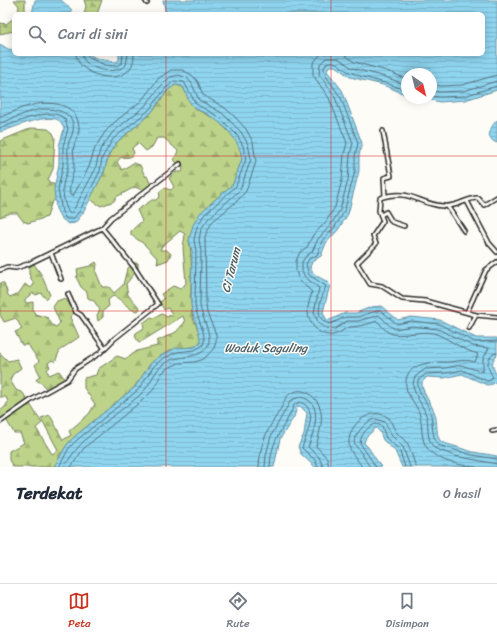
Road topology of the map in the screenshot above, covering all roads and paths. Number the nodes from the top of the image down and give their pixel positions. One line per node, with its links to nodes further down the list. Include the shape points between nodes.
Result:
1 (383, 131): 3 (street, via 391,176 384,178)
2 (180, 164): 9 (street, via 111,218)
3 (385, 196): 6 (street, via 408,194); 7 (street, via 378,200)
4 (497, 197): 5 (street, via 484,205 477,198)
5 (467, 201): 6 (street); 12 (street, via 489,243)
6 (448, 207): 10 (street)
7 (381, 215): 8 (street, via 386,212 392,222); 17 (street, via 383,223 373,236 376,244 357,263 370,284 382,286 402,299 429,302)
8 (404, 226)
9 (102, 228): 11 (street); 21 (street, via 134,267 158,304)
10 (464, 231)
11 (51, 252): 14 (street, via 28,264); 15 (street)
12 (497, 252)
13 (497, 262): 17 (street, via 486,270)
14 (0, 270)
15 (61, 279)
16 (68, 294): 21 (street, via 76,312)
17 (467, 312): 18 (street)
18 (476, 315): 19 (street); 20 (street)
19 (497, 317)
20 (469, 328)
21 (105, 349): 22 (street, via 75,369 67,380)
22 (0, 422)
23 (497, 430): 24 (street)
24 (492, 431)

